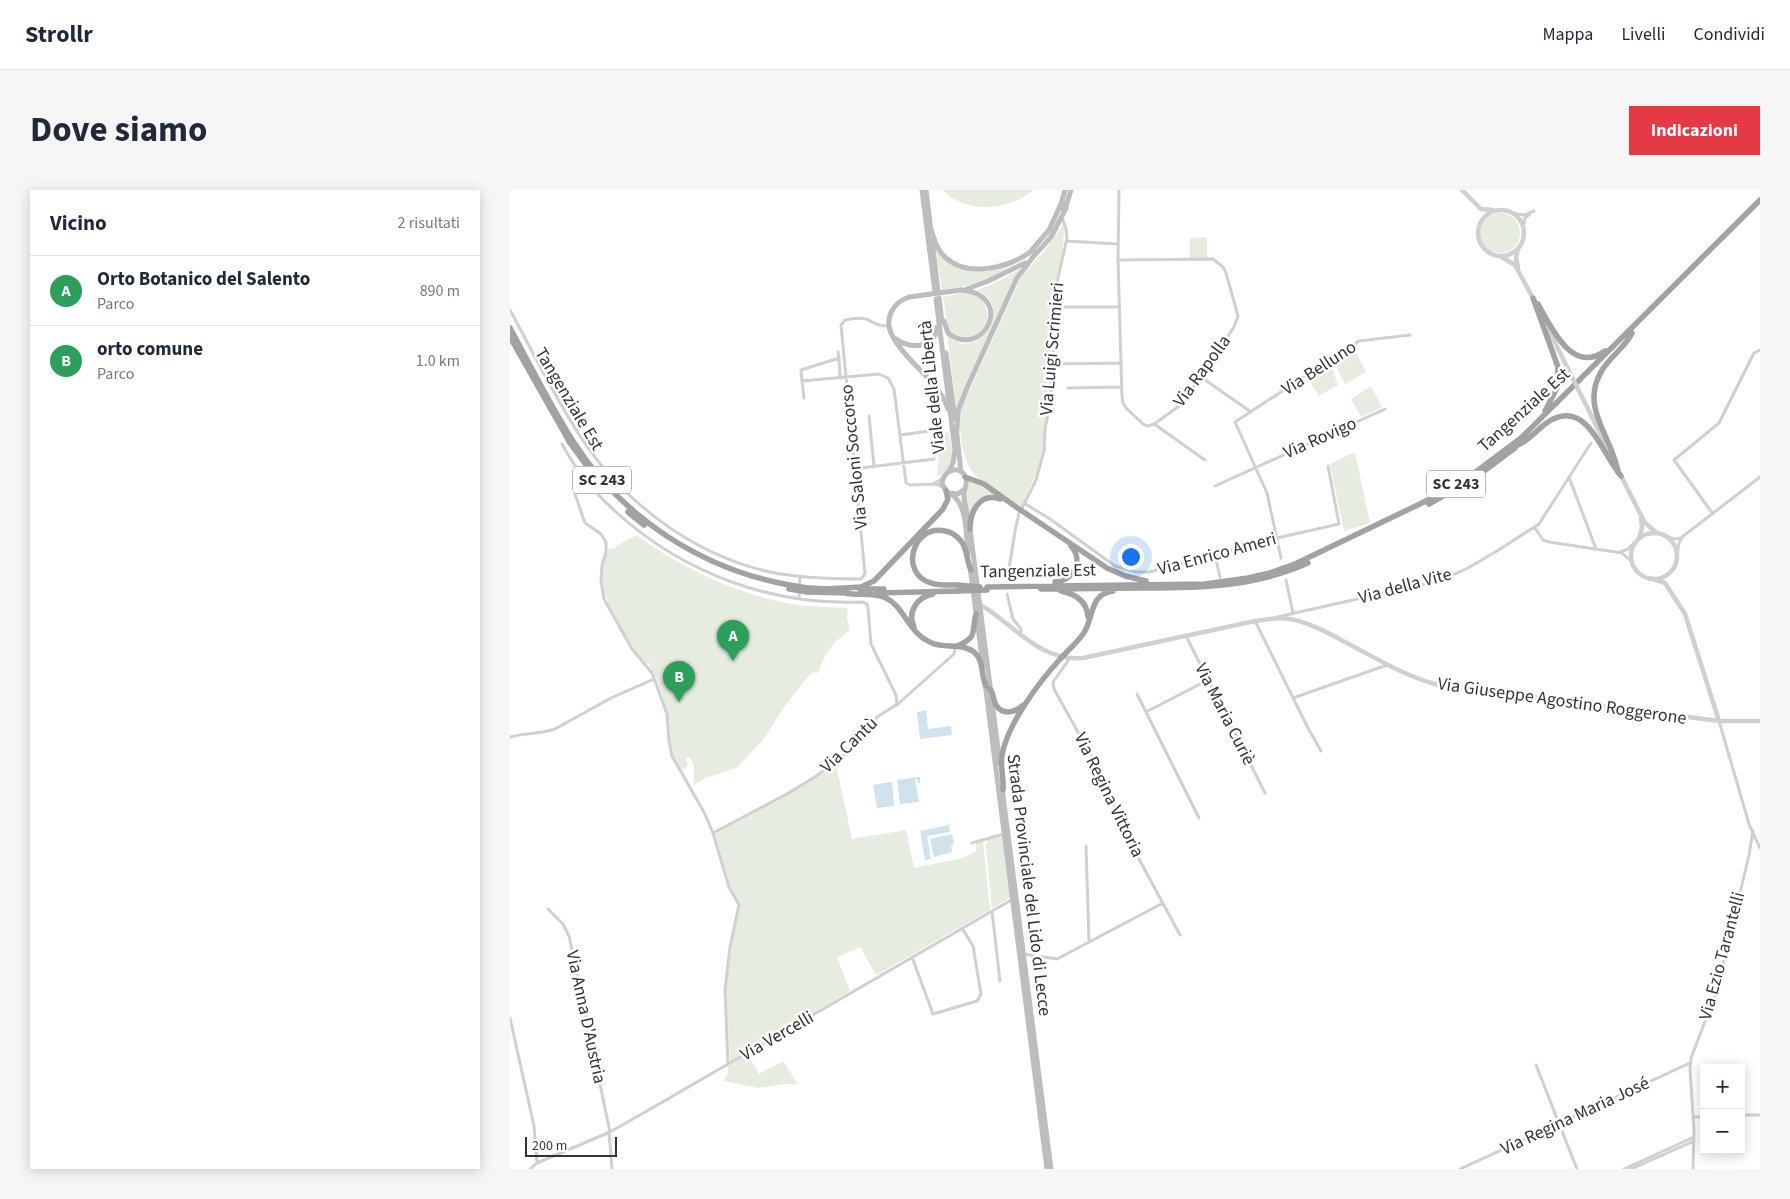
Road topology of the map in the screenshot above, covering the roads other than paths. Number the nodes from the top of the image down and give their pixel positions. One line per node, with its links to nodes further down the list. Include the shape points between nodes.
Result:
1 (922, 190): 16 (main road, via 937,291)
2 (926, 190): 16 (main road)
3 (1065, 190): 9 (main road)
4 (1071, 190): 9 (main road)
5 (1119, 190): 19 (street)
6 (1462, 190): 8 (street)
7 (1760, 200): 34 (highway, Tangenziale Est / SC 243)
8 (1477, 205): 11 (street, via 1481,209); 14 (street)
9 (1063, 206): 13 (main road); 17 (main road)
10 (1760, 206): 37 (highway, Tangenziale Est / SC 243)
11 (1495, 210): 12 (street); 14 (street)
12 (1512, 213): 15 (street); 15 (street, via 1524,214 1534,210 1525,218)
13 (1062, 217): 17 (main road); 18 (street, Via Luigi Scrimieri)
14 (1480, 223): 22 (street, via 1478,235 1482,247)
15 (1523, 228): 20 (street, via 1523,239)
16 (930, 229): 21 (main road, via 943,255 964,266 1001,266)
17 (1044, 241): 21 (main road); 23 (main road)
18 (1066, 241): 19 (street); 31 (street, Via Luigi Scrimieri, via 1058,272)
19 (1118, 244): 24 (street)
20 (1518, 248): 22 (street); 25 (street)
21 (1033, 250): 26 (main road)
22 (1499, 256): 25 (street, via 1511,261)
23 (1033, 257): 26 (main road); 56 (main road, via 1017,278 968,388 958,411)
24 (1118, 260): 30 (street); 47 (street, Via Rapolla, via 1213,259 1223,267 1237,321)
25 (1519, 271): 28 (street)
26 (1001, 274): 27 (main road)
27 (961, 290): 29 (main road, via 980,294 991,310 986,330 973,339 961,340 948,333); 33 (main road, bridge, via 910,297 895,304)
28 (1532, 297): 34 (highway, via 1565,348 1578,356 1600,355); 59 (highway, via 1556,359 1558,380 1548,407); 73 (street, bridge)
29 (937, 298): 36 (main road, via 937,331 931,340 909,346); 56 (main road, Viale della Libertà); 60 (main road, Viale della Libertà)
30 (1119, 307): 31 (street); 43 (street)
31 (1057, 308): 44 (street, Via Luigi Scrimieri)
32 (510, 310): 104 (street, via 580,436 624,490 652,515 718,555 771,572)
33 (889, 326): 36 (main road); 46 (street, Via Saloni Soccorso, via 863,318 843,321)
34 (1635, 326): 59 (highway, Tangenziale Est / SC 243)
35 (510, 328): 110 (highway, Tangenziale Est / SC 243, via 574,442 624,503 690,551 733,570)
36 (891, 333): 60 (main road, via 943,398)
37 (1632, 333): 63 (highway, Tangenziale Est / SC 243); 73 (highway, via 1605,365 1594,389 1595,410)
38 (1410, 335): 53 (street, Via Belluno, via 1359,341)
39 (510, 337): 110 (highway, Tangenziale Est / SC 243, via 570,443 603,488 629,512 689,555 731,573)
40 (1760, 350): 87 (street, via 1754,354 1719,423 1674,460)
41 (838, 352): 42 (street)
42 (839, 358): 45 (street); 48 (street, via 801,370)
43 (1121, 363): 44 (street); 49 (street)
44 (1052, 364): 83 (street, Via Luigi Scrimieri, via 1042,458)
45 (840, 376): 46 (street); 48 (street)
46 (846, 376): 58 (street, via 879,374 888,378 894,389); 104 (street, Via Saloni Soccorso, via 865,576 861,579)
47 (1201, 377): 53 (street); 55 (street, Via Rapolla, via 1182,404)
48 (802, 381): 51 (street)
49 (1122, 387): 50 (street); 55 (street, via 1123,403 1127,409 1143,424)
50 (1068, 388)
51 (804, 398)
52 (1385, 409): 69 (street, Via Rovigo)
53 (1252, 412): 69 (street, Via Belluno, via 1235,422)
54 (869, 416): 67 (street)
55 (1154, 424): 65 (street)
56 (957, 430): 72 (main road, Viale della Libertà)
57 (930, 431): 58 (street)
58 (900, 436): 66 (street)
59 (1520, 438): 109 (highway, Tangenziale Est / SC 243, via 1452,487 1302,561 1270,573 1228,582)
60 (954, 441): 71 (main road, Viale della Libertà, via 954,459)
61 (1591, 443): 75 (street, Via della Vite)
62 (562, 444): 119 (street, via 576,468 605,502 662,548 734,584)
63 (1518, 445): 73 (highway, via 1551,419 1576,418 1585,422); 112 (highway, Tangenziale Est / SC 243, via 1448,494 1299,567 1229,586)
64 (934, 459): 66 (street)
65 (1206, 460)
66 (903, 462): 67 (street); 78 (street, via 908,484)
67 (874, 466): 70 (street)
68 (1328, 466): 93 (street, Via Enrico Ameri, via 1339,524)
69 (1256, 467): 79 (street, Via Rovigo); 93 (street, via 1267,493)
70 (861, 468)
71 (948, 472): 72 (main road, Viale della Libertà); 74 (main road, Viale della Libertà)
72 (961, 472): 76 (main road, Viale della Libertà)
73 (1619, 473): 86 (street)
74 (944, 476): 78 (street); 81 (main road, Viale della Libertà, via 942,482)
75 (1569, 476): 88 (street, Via della Vite); 96 (street)
76 (966, 477): 80 (main road); 84 (highway, via 984,484)
77 (1760, 477): 87 (street)
78 (933, 484): 81 (street)
79 (1215, 486)
80 (965, 489): 81 (main road, via 958,494); 89 (main road)
81 (947, 491): 102 (main road, via 958,500 963,512); 114 (highway, via 947,502 940,512 874,581 861,587)
82 (575, 494): 134 (street, via 584,523 601,534 606,542 601,580 604,599 632,649)
83 (1024, 504): 84 (street, Via Luigi Scrimieri); 98 (street, Via Enrico Ameri, via 1114,566 1127,570 1149,572)
84 (1018, 508): 89 (highway, via 998,498 985,498 974,509); 92 (highway)
85 (1020, 513): 107 (street)
86 (1639, 513): 90 (street, via 1647,526); 95 (street, via 1642,528)
87 (1713, 514): 94 (street)
88 (1535, 528): 96 (street, via 1543,540); 121 (street, Via della Vite, via 1442,580)
89 (970, 529): 120 (main road)
90 (1658, 533): 91 (street); 95 (street, via 1647,534)
91 (1665, 535): 94 (street); 99 (street)
92 (1061, 538): 109 (highway, via 1116,573); 111 (highway, via 1076,553 1073,573 1061,581)
93 (1277, 538): 98 (street, Via Enrico Ameri); 100 (street)
94 (1682, 538): 99 (street)
95 (1637, 540): 97 (street, via 1628,550); 101 (street, via 1631,554)
96 (1596, 549): 97 (street)
97 (1617, 552): 101 (street, via 1625,554)
98 (1215, 554): 105 (street)
99 (1677, 555): 103 (street)
100 (1281, 558)
101 (1632, 562): 106 (street, via 1639,574)
102 (970, 570): 115 (highway, via 964,546 956,536 935,530 920,538 912,561 919,576 933,584); 120 (main road)
103 (1671, 571): 106 (street, via 1662,577); 113 (street)
104 (800, 576): 119 (street)
105 (1220, 576)
106 (1650, 578): 113 (street, via 1663,582)
107 (1007, 580)
108 (1286, 580): 121 (street)
109 (1172, 584): 111 (highway, Tangenziale Est / SC 243)
110 (789, 587): 116 (highway, Tangenziale Est / SC 243, bridge)
111 (1032, 587): 112 (highway, Tangenziale Est / SC 243); 115 (highway, Tangenziale Est / SC 243, bridge); 127 (highway, via 1078,597 1087,611)
112 (1137, 588): 127 (highway, via 1100,595 1093,605)
113 (1669, 588): 144 (street, via 1685,614)
114 (826, 589): 115 (highway, Tangenziale Est / SC 243); 116 (highway, Tangenziale Est / SC 243)
115 (958, 589): 117 (highway, Tangenziale Est / SC 243); 130 (highway, via 930,594 918,602 911,618)
116 (808, 590): 117 (highway, Tangenziale Est / SC 243)
117 (844, 593): 130 (highway, via 885,597)
118 (1007, 594): 128 (street)
119 (799, 599): 138 (street, via 866,604 872,647)
120 (977, 604): 122 (main road, Strada Provinciale del Lido di Lecce); 123 (street, Via Giuseppe Agostino Roggerone); 126 (main road, Strada Provinciale del Lido di Lecce)
121 (1294, 613): 124 (street, Via della Vite)
122 (976, 614): 131 (highway, via 970,638); 136 (main road, Strada Provinciale del Lido di Lecce)
123 (993, 614): 126 (street); 128 (street, Via Giuseppe Agostino Roggerone)
124 (1273, 618): 125 (street, Via Giuseppe Agostino Roggerone); 133 (street, Via Giuseppe Agostino Roggerone, via 1306,623)
125 (1255, 620): 129 (street, Via Giuseppe Agostino Roggerone); 140 (street)
126 (982, 624): 136 (main road, Strada Provinciale del Lido di Lecce)
127 (1087, 626): 141 (highway)
128 (1020, 634): 132 (street, Via Giuseppe Agostino Roggerone, via 1044,651)
129 (1186, 636): 132 (street, Via Giuseppe Agostino Roggerone); 135 (street, Via Maria Curiè)
130 (921, 637): 131 (highway)
131 (952, 647): 136 (highway, via 966,648 977,655 983,681); 139 (street, Via Cantù, via 954,654)
132 (1070, 658): 158 (street, Via Regina Vittoria, via 1054,682 1054,688 1094,761 1132,846)
133 (1387, 664): 140 (street); 144 (street, Via Giuseppe Agostino Roggerone, via 1438,685)
134 (654, 679): 146 (street, via 555,729); 152 (street, via 666,714 672,756)
135 (1208, 680): 143 (street); 149 (street, Via Maria Curiè)
136 (988, 688): 141 (highway, via 1003,711 1018,710); 148 (main road, Strada Provinciale del Lido di Lecce); 153 (main road, Strada Provinciale del Lido di Lecce)
137 (1137, 694): 143 (street)
138 (896, 695): 139 (street); 142 (street)
139 (907, 697): 142 (street, Via Cantù)
140 (1293, 698): 147 (street)
141 (1029, 699): 148 (highway, via 1004,746)
142 (897, 705): 152 (street, Via Cantù, via 877,717 851,748 815,777)
143 (1146, 712): 150 (street)
144 (1719, 721): 145 (street, Via Giuseppe Agostino Roggerone); 151 (street)
145 (1760, 721)
146 (510, 737)
147 (1321, 751)
148 (1003, 790): 164 (main road, Strada Provinciale del Lido di Lecce)
149 (1265, 793)
150 (1199, 818)
151 (1753, 831): 156 (street); 168 (street, Via Ezio Tarantelli, via 1717,990)
152 (713, 833): 169 (street, via 739,908 725,990)
153 (1004, 834): 154 (street); 157 (main road, Strada Provinciale del Lido di Lecce)
154 (972, 842)
155 (1086, 846): 163 (street)
156 (1760, 848)
157 (1013, 900): 160 (street, Via Vercelli); 182 (main road, Strada Provinciale del Lido di Lecce)
158 (1163, 903): 162 (street, Via Regina Vittoria); 163 (street)
159 (548, 909): 176 (street, Via Anna D'Austria, via 563,924 569,936)
160 (992, 911): 161 (street, Via Vercelli); 166 (street)
161 (962, 928): 165 (street, Via Vercelli); 165 (street, via 973,946 980,994 977,1001 933,1014)
162 (1180, 935)
163 (1089, 942): 164 (street, via 1057,959)
164 (1024, 954): 182 (main road, Strada Provinciale del Lido di Lecce)
165 (912, 957): 169 (street, Via Vercelli)
166 (1000, 982)
167 (510, 1018): 179 (street, via 534,1126)
168 (1690, 1062): 174 (street, Via Ezio Tarantelli); 175 (street, Via Regina Maria José)
169 (728, 1064): 176 (street, Via Vercelli)
170 (1536, 1065): 175 (street)
171 (1745, 1115): 172 (street)
172 (1760, 1115)
173 (1700, 1116): 174 (street)
174 (1693, 1117): 177 (street, Via Ezio Tarantelli)
175 (1559, 1124): 183 (street, Via Regina Maria José); 184 (street)
176 (609, 1132): 179 (street, Via Vercelli); 181 (street, Via Anna D'Austria)
177 (1694, 1136): 178 (street, Via Ezio Tarantelli); 185 (street)
178 (1694, 1141): 186 (street); 187 (street, Via Ezio Tarantelli)
179 (537, 1163): 180 (street, Via Vercelli)
180 (530, 1169)
181 (612, 1169)
182 (1049, 1169)
183 (1460, 1169)
184 (1577, 1169)
185 (1624, 1169)
186 (1631, 1169)
187 (1693, 1169)

